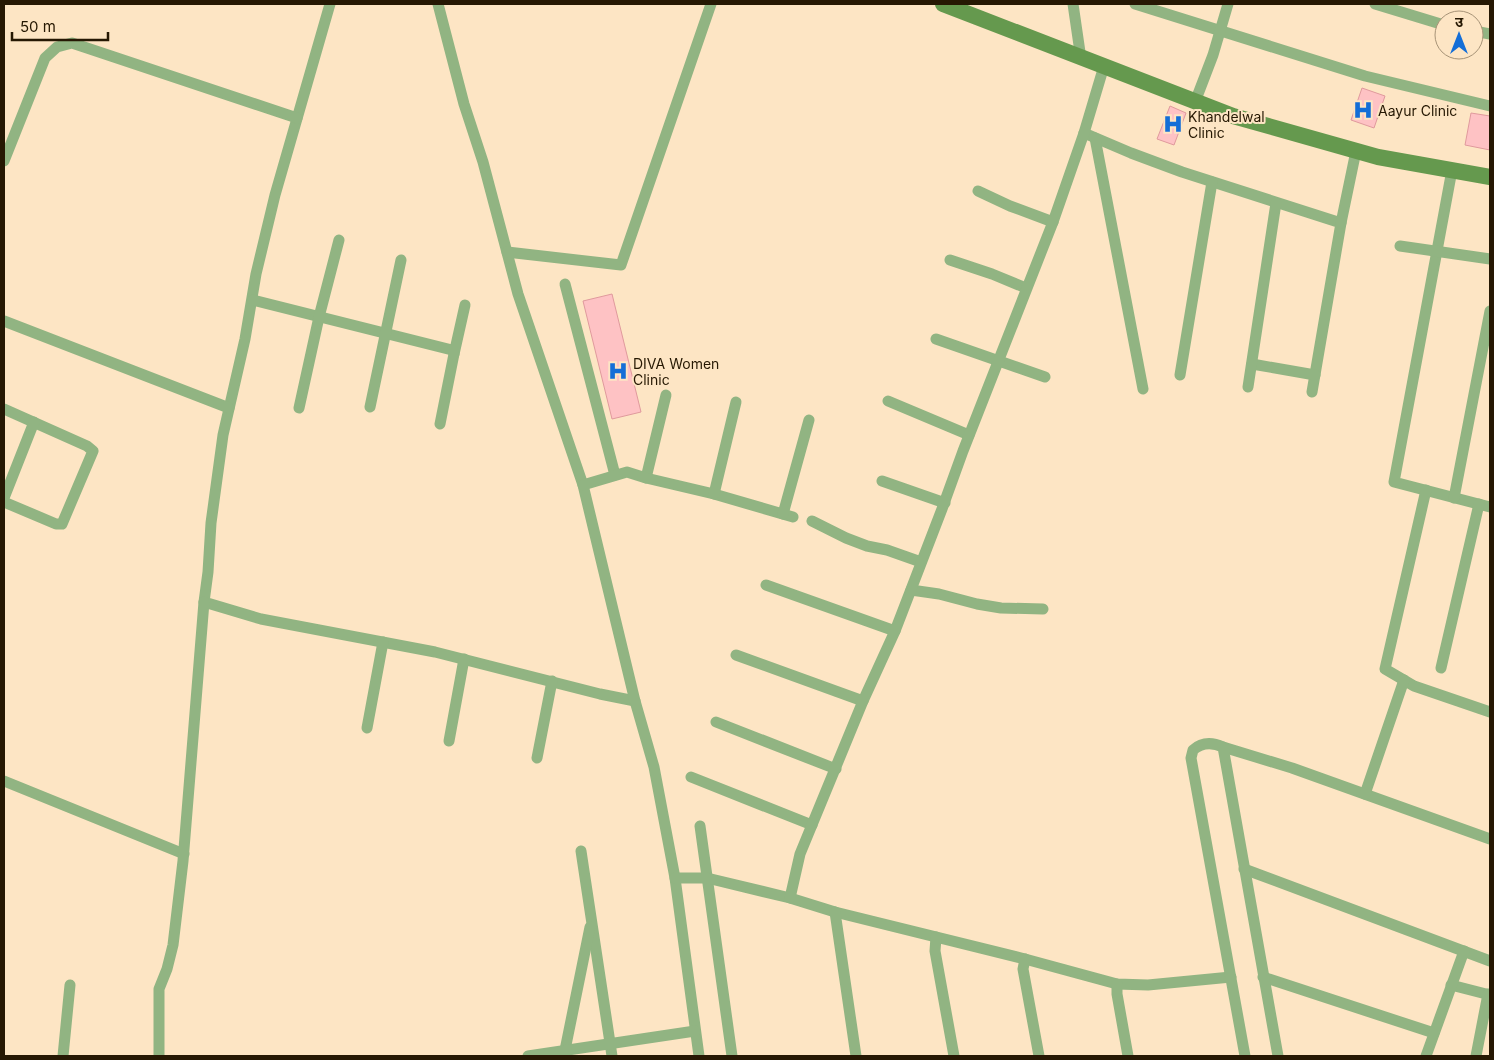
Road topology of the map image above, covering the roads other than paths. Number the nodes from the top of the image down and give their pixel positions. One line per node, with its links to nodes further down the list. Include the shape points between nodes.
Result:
1 (330, 4): 16 (street)
2 (438, 4): 31 (street)
3 (711, 4): 31 (street, via 621,265)
4 (943, 4): 9 (street)
5 (1073, 4): 12 (street)
6 (1135, 4): 11 (street)
7 (1228, 4): 11 (street)
8 (1376, 4): 10 (street)
9 (961, 7): 12 (street)
10 (1434, 22)
11 (1221, 30): 14 (street); 15 (street, via 1365,76)
12 (1081, 59): 13 (street)
13 (1104, 66): 14 (street); 17 (street)
14 (1195, 102): 19 (street)
15 (1490, 106)
16 (297, 118): 20 (street, via 72,44 57,47 45,58); 37 (street, via 260,256)
17 (1084, 133): 18 (street); 26 (street)
18 (1095, 138): 23 (street); 51 (street)
19 (1356, 151): 21 (street); 27 (street)
20 (4, 161)
21 (1452, 170): 22 (street); 30 (street)
22 (1490, 176)
23 (1212, 182): 25 (street); 47 (street)
24 (978, 191): 26 (street)
25 (1276, 203): 27 (street); 46 (street)
26 (1053, 222): 36 (street)
27 (1341, 224): 48 (street)
28 (339, 240): 40 (street)
29 (1400, 246): 30 (street)
30 (1436, 250): 32 (street); 68 (street, via 1394,482)
31 (507, 252): 67 (street, via 518,294)
32 (1490, 259)
33 (401, 260): 42 (street)
34 (950, 260): 36 (street)
35 (566, 284): 64 (street)
36 (1026, 288): 45 (street)
37 (253, 300): 40 (street); 57 (street)
38 (465, 305): 44 (street)
39 (1490, 312): 71 (street)
40 (319, 317): 42 (street); 58 (street)
41 (4, 321): 57 (street)
42 (386, 334): 44 (street, via 452,350); 56 (street)
43 (936, 339): 45 (street)
44 (454, 354): 62 (street)
45 (998, 360): 49 (street); 63 (street)
46 (1252, 364): 48 (street); 50 (street)
47 (1180, 375)
48 (1315, 375): 52 (street)
49 (1045, 377)
50 (1248, 387)
51 (1143, 389)
52 (1312, 392)
53 (666, 395): 65 (street)
54 (888, 401): 63 (street)
55 (736, 402): 69 (street)
56 (370, 407)
57 (229, 408): 79 (street, via 212,514)
58 (299, 408)
59 (4, 409): 61 (street)
60 (809, 420): 69 (street, via 788,515)
61 (34, 422): 70 (street); 72 (street, via 90,447 92,455 62,524)
62 (440, 424)
63 (969, 435): 73 (street)
64 (615, 475): 65 (street, via 627,472); 67 (street)
65 (646, 478): 69 (street)
66 (882, 481): 73 (street)
67 (583, 485): 89 (street)
68 (1426, 490): 71 (street); 86 (street, via 1385,669)
69 (714, 494)
70 (4, 498)
71 (1454, 498): 74 (street)
72 (4, 502)
73 (944, 503): 76 (street)
74 (1485, 506): 85 (street)
75 (812, 521): 76 (street, via 860,543)
76 (921, 562): 78 (street)
77 (766, 584): 81 (street)
78 (911, 590): 80 (street, via 1001,608); 81 (street)
79 (204, 602): 82 (street, via 261,619); 104 (street)
80 (1043, 609)
81 (895, 630): 88 (street)
82 (383, 642): 84 (street); 92 (street)
83 (736, 655): 88 (street)
84 (464, 659): 87 (street); 93 (street)
85 (1442, 668)
86 (1404, 680): 90 (street); 99 (street)
87 (552, 682): 89 (street); 95 (street)
88 (864, 700): 96 (street)
89 (635, 701): 106 (street, via 654,767)
90 (1490, 712)
91 (716, 722): 96 (street)
92 (368, 728)
93 (449, 741)
94 (1223, 747): 99 (street); 105 (street); 116 (street, via 1204,743 1193,750 1191,758)
95 (537, 758)
96 (836, 769): 100 (street)
97 (691, 777): 100 (street)
98 (4, 781): 104 (street)
99 (1365, 794): 102 (street)
100 (812, 825): 108 (street, via 800,854)
101 (700, 826): 107 (street)
102 (1490, 838)
103 (581, 851): 110 (street)
104 (184, 854): 126 (street, via 173,945 158,989)
105 (1244, 869): 112 (street); 115 (street)
106 (675, 878): 107 (street); 121 (street)
107 (707, 878): 108 (street); 130 (street)
108 (790, 898): 109 (street)
109 (835, 912): 111 (street); 131 (street)
110 (592, 921): 123 (street); 124 (street)
111 (936, 937): 113 (street); 132 (street, via 935,951)
112 (1464, 951): 114 (street); 118 (street)
113 (1025, 959): 117 (street); 133 (street, via 1023,969)
114 (1490, 960)
115 (1263, 977): 122 (street); 136 (street)
116 (1231, 978): 117 (street, via 1148,985); 135 (street)
117 (1117, 984): 134 (street)
118 (1452, 984): 120 (street); 122 (street)
119 (70, 985): 125 (street)
120 (1489, 995): 138 (street)
121 (695, 1031): 123 (street); 129 (street)
122 (1434, 1033): 137 (street)
123 (610, 1044): 124 (street); 128 (street)
124 (565, 1050): 127 (street)
125 (63, 1056)
126 (159, 1056)
127 (528, 1056)
128 (612, 1056)
129 (699, 1056)
130 (732, 1056)
131 (856, 1056)
132 (954, 1056)
133 (1039, 1056)
134 (1128, 1056)
135 (1245, 1056)
136 (1278, 1056)
137 (1426, 1056)
138 (1476, 1056)

